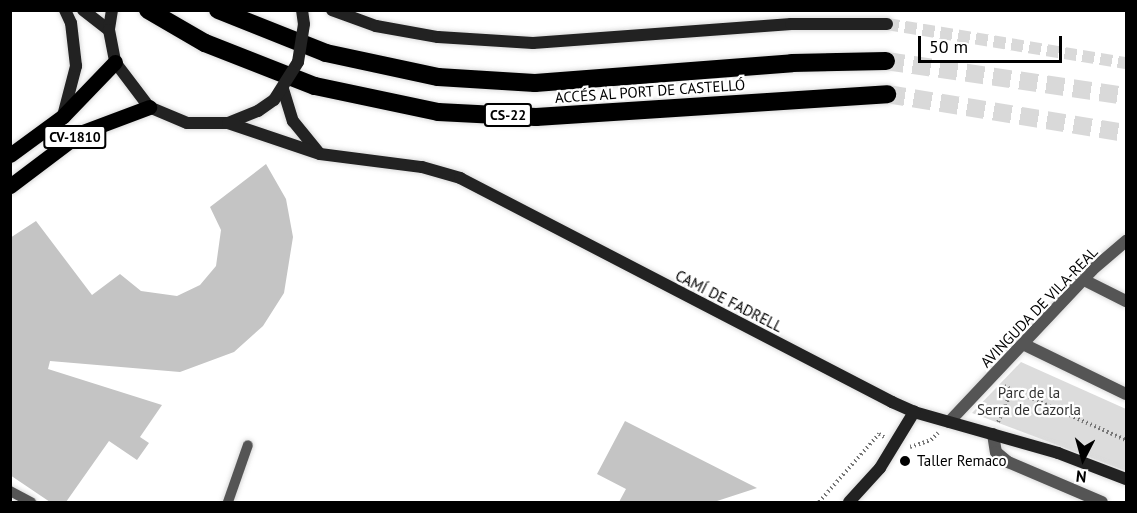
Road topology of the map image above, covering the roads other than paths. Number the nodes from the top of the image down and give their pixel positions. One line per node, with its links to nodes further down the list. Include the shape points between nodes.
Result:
1 (65, 10): 16 (main road, via 71,23 76,66)
2 (83, 10): 8 (main road)
3 (148, 10): 14 (highway, ACCÉS AL PORT DE CASTELLÓ / CS-22, via 205,43 315,86 438,112 536,117)
4 (218, 10): 11 (highway, ACCÉS AL PORT DE CASTELLÓ / CS-22, via 326,53 438,77 535,83 792,63)
5 (302, 10): 13 (main road, bridge, via 304,24 298,62)
6 (332, 10): 10 (main road)
7 (368, 10): 10 (main road)
8 (110, 20): 12 (main road)
9 (887, 24): 10 (main road, via 791,24 533,43 438,37)
10 (376, 26)
11 (886, 61)
12 (115, 62): 15 (main road); 16 (main road, CV-1810)
13 (283, 89): 17 (main road, bridge, via 258,111); 18 (main road, via 293,120)
14 (887, 94)
15 (149, 107): 17 (main road, via 187,123); 20 (main road, CV-1810, via 80,133)
16 (63, 116): 19 (main road, CV-1810)
17 (228, 123): 18 (main road, CAMÍ DE FADRELL)
18 (320, 154): 26 (main road, CAMÍ DE FADRELL, via 422,167 460,178)
19 (10, 155)
20 (10, 186)
21 (1126, 241): 22 (street, AVINGUDA DE VILA-REAL)
22 (1084, 280): 23 (street); 24 (street, AVINGUDA DE VILA-REAL)
23 (1126, 302)
24 (1023, 344): 25 (street); 27 (street, AVINGUDA DE VILA-REAL)
25 (1126, 394)
26 (914, 412): 27 (main road, CAMÍ DE FADRELL); 34 (main road, via 896,445)
27 (949, 422): 28 (main road, CAMÍ DE FADRELL)
28 (993, 434): 30 (main road, CAMÍ DE FADRELL); 35 (street, via 996,452 1008,462)
29 (248, 445): 33 (lane)
30 (1126, 479)
31 (10, 491): 32 (lane)
32 (31, 502)
33 (228, 502)
34 (849, 502)
35 (1102, 502)

